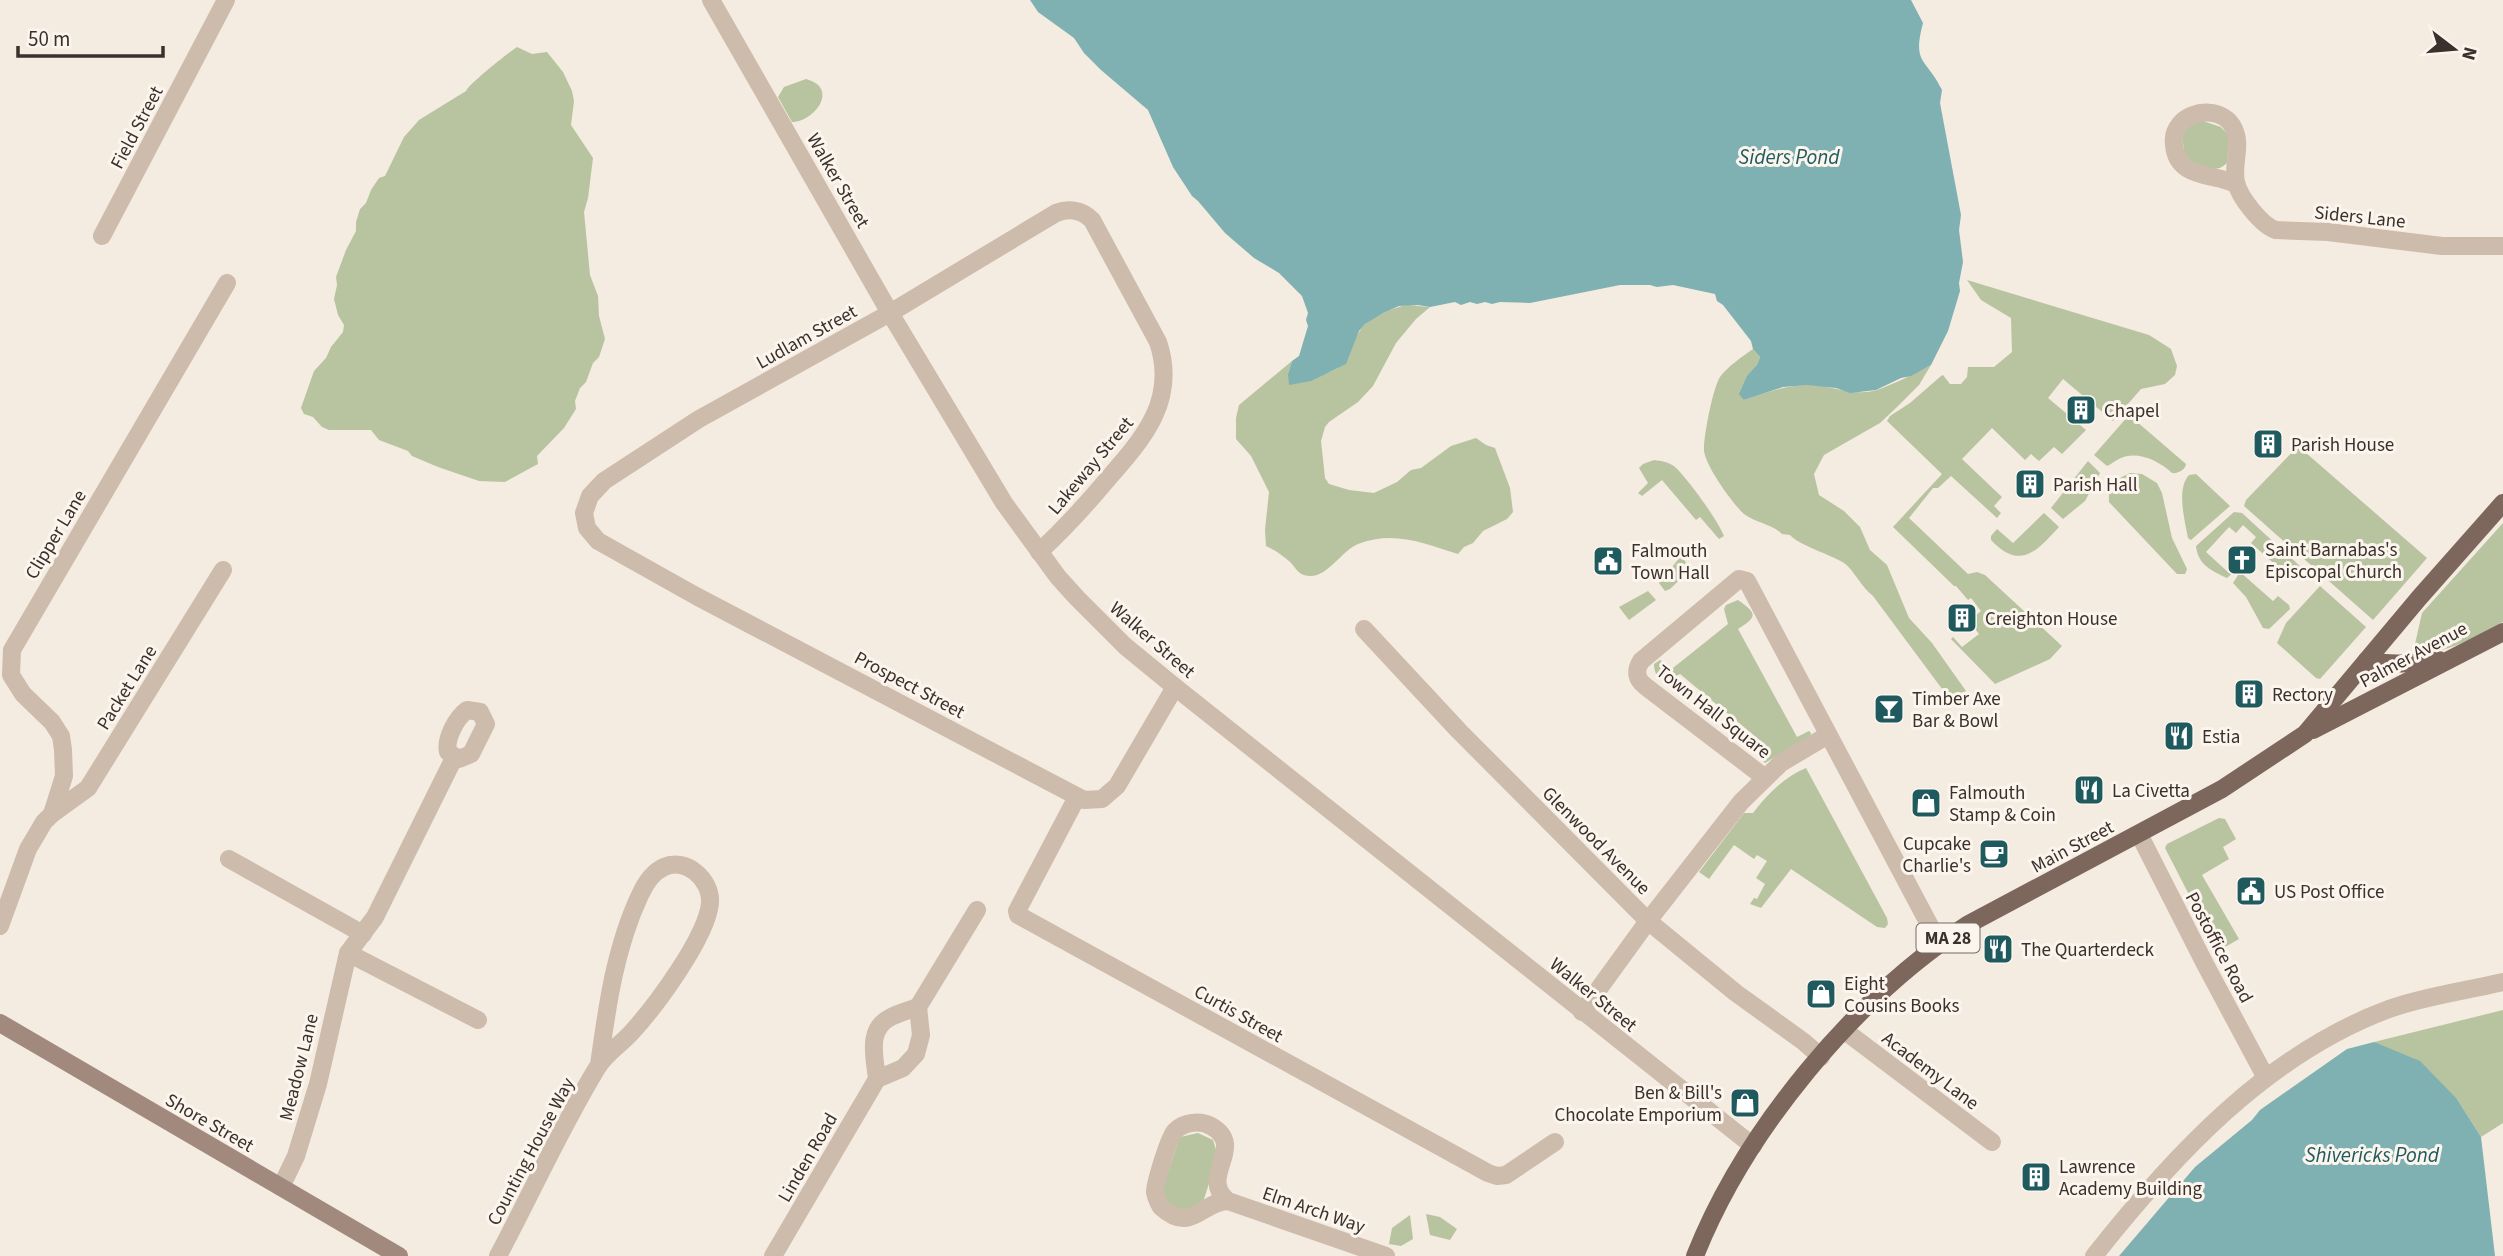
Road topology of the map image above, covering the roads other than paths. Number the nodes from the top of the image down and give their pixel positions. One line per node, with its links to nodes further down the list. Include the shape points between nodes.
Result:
1 (226, 0): 5 (street, Field Street)
2 (711, 0): 8 (street, Walker Street)
3 (2236, 184): 3 (street, via 2189,171 2179,161 2173,138 2183,120 2206,112 2229,120 2237,140); 6 (street, Siders Lane, via 2255,215 2276,230 2442,246)
4 (1078, 211): 8 (street, Ludlam Street, via 1056,213); 11 (street, Lakeway Street, via 1092,220 1158,342 1164,385 1150,426 1135,448)
5 (102, 236)
6 (2503, 246)
7 (227, 283): 23 (street, Clipper Lane, via 12,650 11,675 61,736 64,776)
8 (890, 313): 10 (street, Ludlam Street, via 699,419 604,481 586,504); 11 (street, Walker Street, via 1004,503)
9 (2503, 503): 16 (main road, Main Street / MA 28)
10 (587, 528): 22 (street, Prospect Street, via 598,541 696,596)
11 (1039, 552): 17 (street, Walker Street, via 1097,620)
12 (223, 569): 23 (street, Packet Lane, via 88,788)
13 (1364, 629): 27 (street, Glenwood Avenue)
14 (2503, 632): 15 (main road, Palmer Avenue / MA 28)
15 (2453, 658): 16 (main road, via 2407,664); 18 (main road, Palmer Avenue / MA 28)
16 (2367, 660): 18 (main road, Main Street / MA 28)
17 (1175, 687): 22 (street, via 1113,792 1096,800); 34 (street, Walker Street)
18 (2305, 734): 24 (main road, Main Street / MA 28, via 2222,789)
19 (1828, 735): 21 (street, Town Hall Square); 21 (street, Town Hall Square, via 1747,581 1739,579 1640,661 1637,676); 30 (street, Town Hall Square)
20 (454, 758): 29 (street, Meadow Lane)
21 (1764, 777): 27 (street)
22 (1077, 797): 42 (street, Curtis Street, via 1018,915 1488,1173 1506,1175)
23 (51, 814): 28 (street, Clipper Lane, via 28,849)
24 (2139, 834): 30 (main road, Main Street / MA 28); 40 (street, Postoffice Road)
25 (229, 859): 29 (street)
26 (977, 910): 33 (street)
27 (1648, 921): 34 (street); 38 (street, Glenwood Avenue)
28 (0, 926)
29 (363, 933): 31 (street, Meadow Lane)
30 (1939, 943): 37 (main road, Main Street / MA 28, via 1896,978)
31 (348, 953): 35 (street); 45 (street, Meadow Lane, via 318,1084 296,1156)
32 (2503, 982): 40 (street, via 2366,1019)
33 (918, 1007): 41 (street, via 921,1035 916,1054 902,1068); 41 (street, via 890,1017 879,1027 873,1042)
34 (1582, 1012): 44 (street, Walker Street)
35 (478, 1020)
36 (0, 1023): 45 (main road, Shore Street)
37 (1844, 1031): 38 (main road, Main Street / MA 28); 43 (street, Academy Lane)
38 (1821, 1057): 44 (main road, Main Street / MA 28)
39 (599, 1065): 39 (street, Counting House Way, via 611,986 639,896 667,865 698,873 710,893 700,933 653,1006); 48 (street, Counting House Way)
40 (2266, 1077): 52 (street, via 2179,1157)
41 (877, 1079): 49 (street, Linden Road)
42 (1555, 1142)
43 (1992, 1142)
44 (1753, 1146): 51 (main road, Main Street / MA 28, via 1715,1208)
45 (281, 1187): 47 (main road, Shore Street)
46 (1228, 1201): 46 (street, via 1213,1202 1202,1213 1185,1218 1169,1213 1159,1203 1155,1188 1171,1137 1180,1127 1197,1122 1212,1126 1223,1138 1225,1149 1216,1184); 50 (street, Elm Arch Way)
47 (399, 1256)
48 (498, 1256)
49 (773, 1256)
50 (1386, 1256)
51 (1695, 1256)
52 (2094, 1256)

